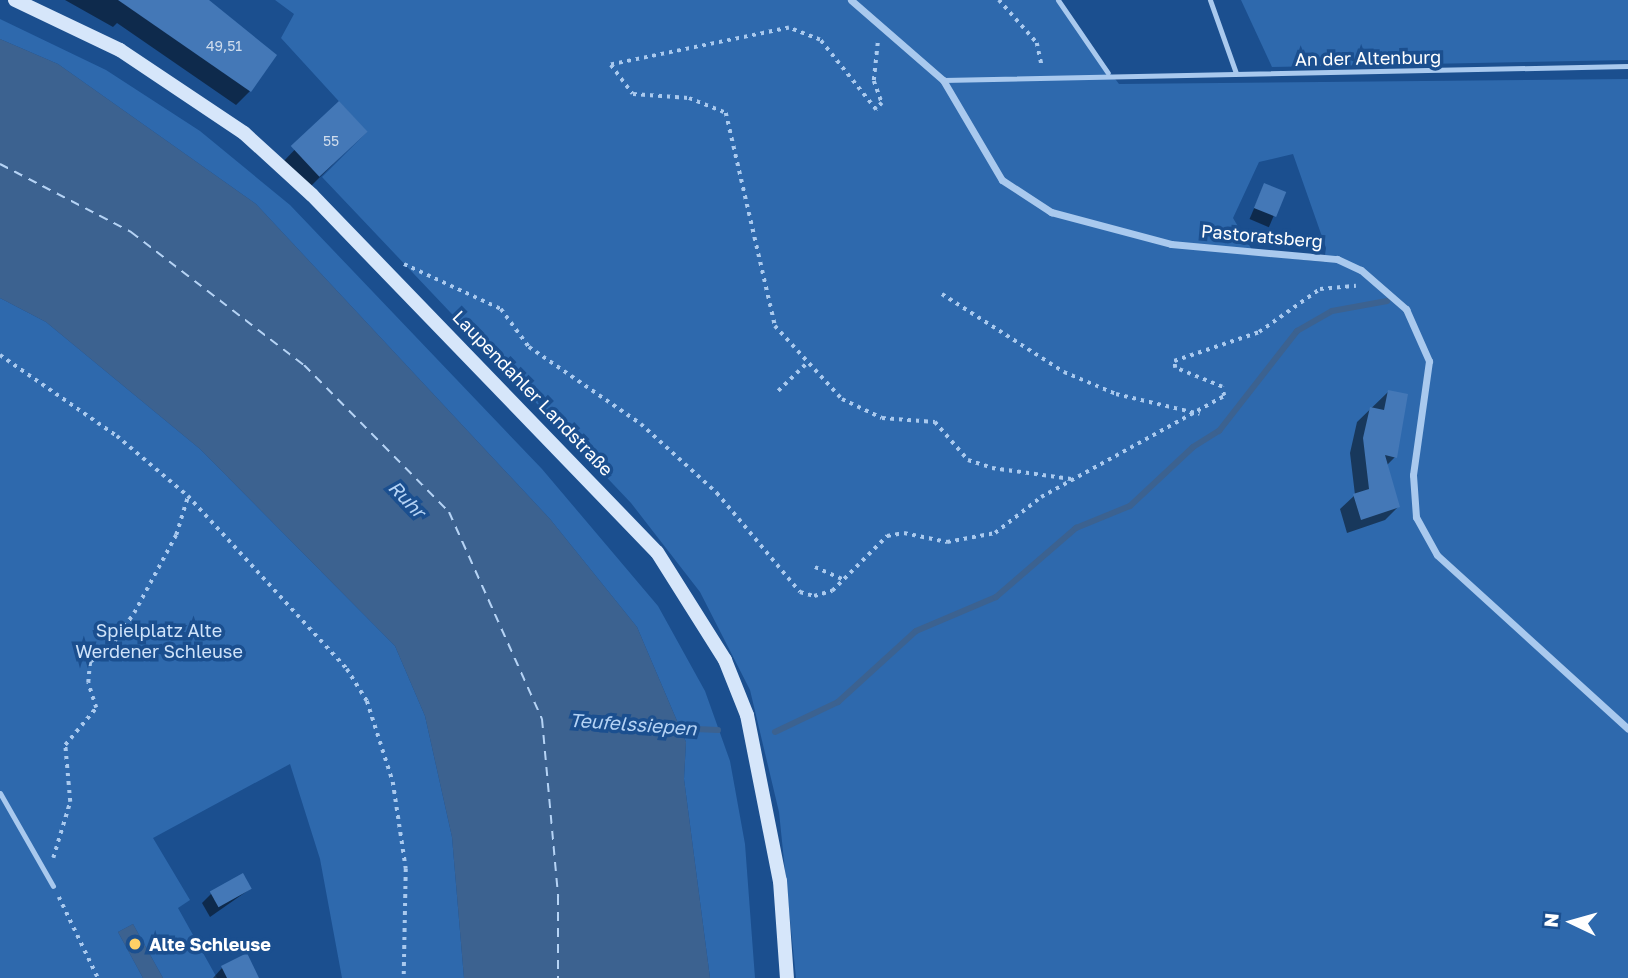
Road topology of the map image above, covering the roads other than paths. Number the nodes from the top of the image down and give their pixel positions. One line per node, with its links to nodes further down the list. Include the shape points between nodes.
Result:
1 (15, 0): 12 (main road, Laupendahler Landstraße, via 120,50 244,133 657,552 725,660 747,715 776,855)
2 (851, 0): 8 (street, Pastoratsberg)
3 (1058, 0): 6 (lane)
4 (1210, 0): 7 (lane)
5 (1628, 66): 7 (lane, An der Altenburg)
6 (1108, 73): 7 (lane, An der Altenburg); 8 (lane, An der Altenburg)
7 (1236, 73)
8 (943, 80): 9 (street, Pastoratsberg, via 1002,180 1051,212 1171,244 1337,260 1361,270 1406,309 1429,361 1413,475 1416,517 1437,555)
9 (1628, 729)
10 (0, 793): 11 (lane)
11 (53, 886)
12 (787, 978)

